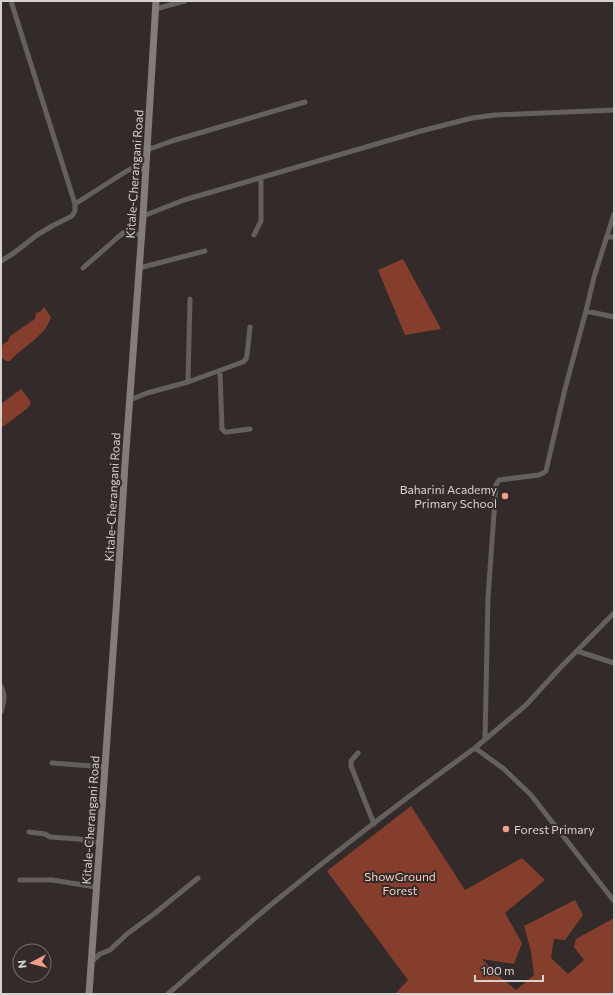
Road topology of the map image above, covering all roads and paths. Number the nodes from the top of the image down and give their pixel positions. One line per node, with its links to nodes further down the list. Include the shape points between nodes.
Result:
1 (10, 1): 10 (street)
2 (156, 1): 4 (main road, Kitale-Cherangani Road)
3 (185, 1): 4 (street)
4 (155, 9): 7 (main road, Kitale-Cherangani Road)
5 (305, 102): 7 (street)
6 (614, 110): 9 (street, via 472,118)
7 (147, 150): 8 (main road, Kitale-Cherangani Road)
8 (145, 169): 10 (street, via 124,172); 12 (main road, Kitale-Cherangani Road)
9 (261, 178): 12 (street, via 184,200); 14 (street, via 261,221)
10 (75, 204): 18 (street, via 75,210 70,217 37,235)
11 (614, 214): 15 (street)
12 (143, 216): 13 (main road, Kitale-Cherangani Road)
13 (142, 235): 19 (street, via 123,232); 20 (main road, Kitale-Cherangani Road)
14 (254, 236)
15 (607, 237): 16 (street); 22 (street)
16 (614, 237)
17 (205, 251): 20 (street)
18 (1, 261)
19 (83, 268)
20 (139, 268): 27 (main road, Kitale-Cherangani Road)
21 (190, 299): 26 (street)
22 (586, 311): 23 (street); 34 (street, via 546,470 540,475 499,480 496,485 488,598)
23 (614, 317)
24 (250, 328): 25 (street, via 245,361)
25 (220, 371): 26 (street); 28 (street, via 222,429 225,432)
26 (188, 382): 27 (street)
27 (130, 400): 38 (main road, Kitale-Cherangani Road)
28 (250, 429)
29 (614, 613): 30 (street)
30 (576, 651): 31 (street); 34 (street, via 526,704)
31 (614, 663)
32 (1, 686): 33 (street, via 5,696)
33 (1, 712)
34 (485, 738): 35 (street)
35 (475, 748): 39 (street); 45 (street, via 504,769 531,795)
36 (358, 753): 39 (street, via 351,761 351,766)
37 (52, 763): 38 (street)
38 (105, 767): 41 (main road, Kitale-Cherangani Road)
39 (374, 824): 48 (street, via 258,915)
40 (28, 832): 41 (street)
41 (100, 844): 44 (main road, Kitale-Cherangani Road)
42 (198, 878): 46 (street, via 110,950)
43 (20, 880): 44 (street, via 52,880)
44 (96, 887): 46 (main road, Kitale-Cherangani Road)
45 (614, 901)
46 (92, 961): 47 (main road, Kitale-Cherangani Road)
47 (89, 994)
48 (168, 994)

